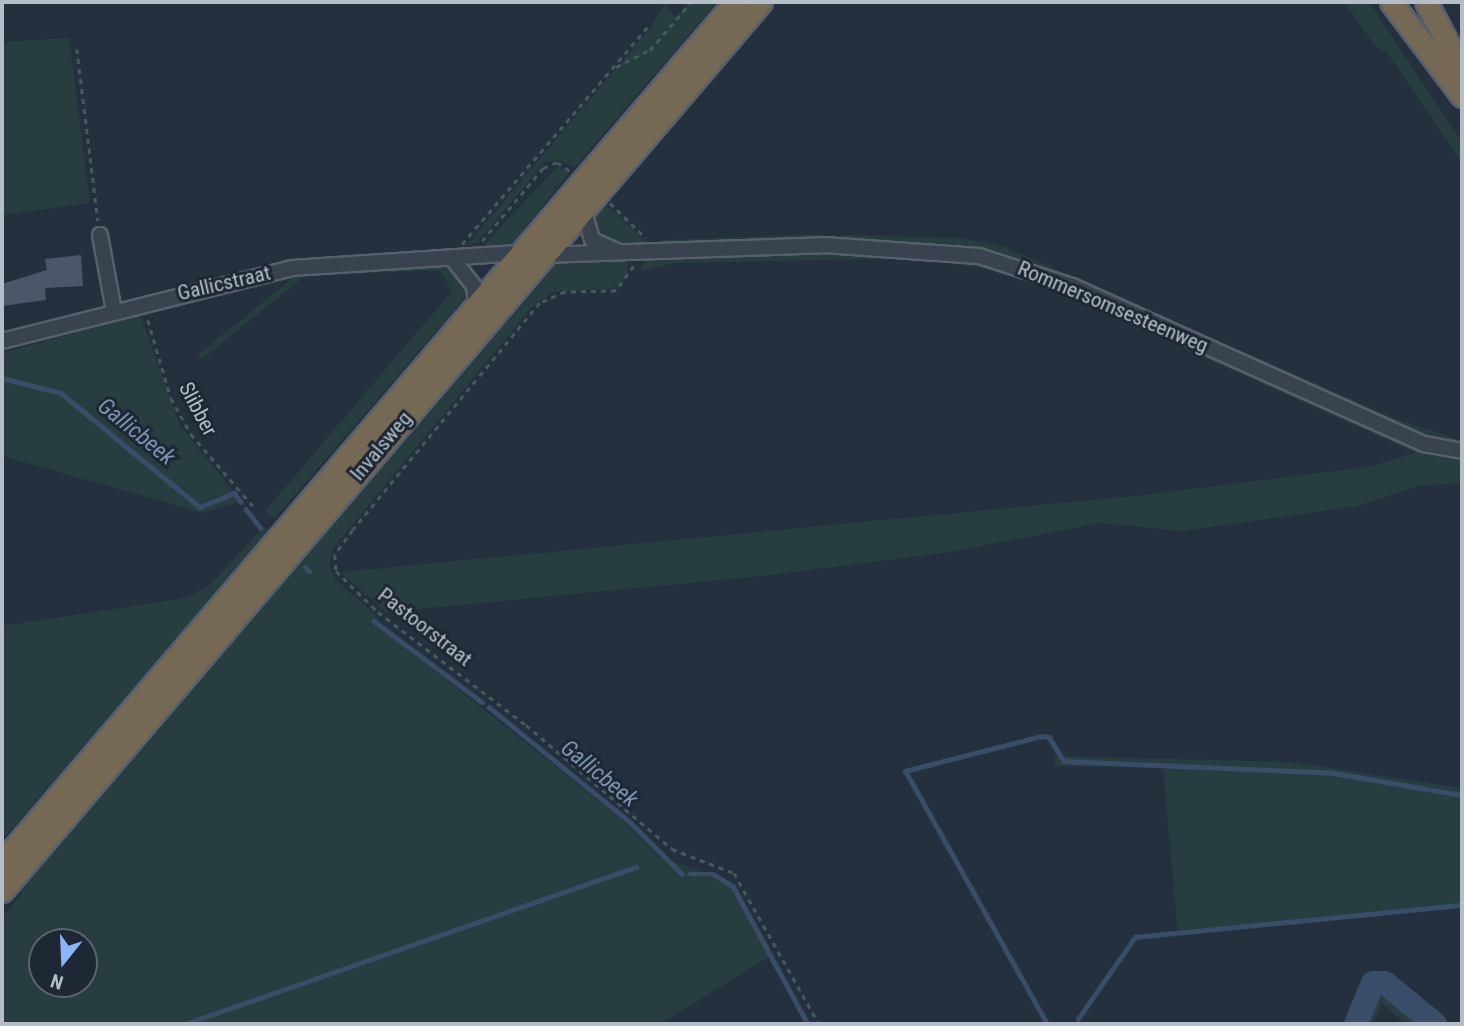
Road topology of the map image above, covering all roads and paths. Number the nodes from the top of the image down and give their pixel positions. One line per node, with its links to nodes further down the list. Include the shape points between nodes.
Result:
1 (691, 2): 8 (path, via 650,50)
2 (735, 2): 14 (highway, Invalsweg)
3 (761, 2): 12 (highway, Invalsweg)
4 (1391, 2): 10 (highway)
5 (1426, 2): 9 (highway)
6 (650, 24): 8 (path)
7 (77, 49): 13 (path)
8 (613, 68): 19 (path)
9 (1462, 69)
10 (1462, 96)
11 (607, 201): 17 (path)
12 (583, 208): 15 (street, via 592,240); 18 (highway, Invalsweg)
13 (100, 235): 22 (street)
14 (518, 253): 19 (street, Gallicstraat); 20 (highway, Invalsweg)
15 (620, 253): 16 (street, Rommersomsesteenweg); 18 (street, Rommersomsesteenweg)
16 (637, 253): 17 (street, Rommersomsesteenweg); 28 (path, Pastoorstraat, via 632,278 616,291 565,292 540,303 353,530 335,555 336,571 378,612 526,725 671,849 733,873)
17 (660, 253): 24 (street, Rommersomsesteenweg, via 824,246 947,251 1001,261 1424,444)
18 (543, 255): 27 (highway, Invalsweg)
19 (452, 258): 20 (street, via 474,286); 22 (street, Gallicstraat, via 292,268)
20 (475, 304): 26 (highway, Invalsweg)
21 (145, 310): 25 (path, Slibber, via 177,410 203,453)
22 (114, 311): 23 (street, Gallicstraat)
23 (2, 341)
24 (1462, 452)
25 (253, 506)
26 (2, 862)
27 (2, 891)
28 (819, 1024)

